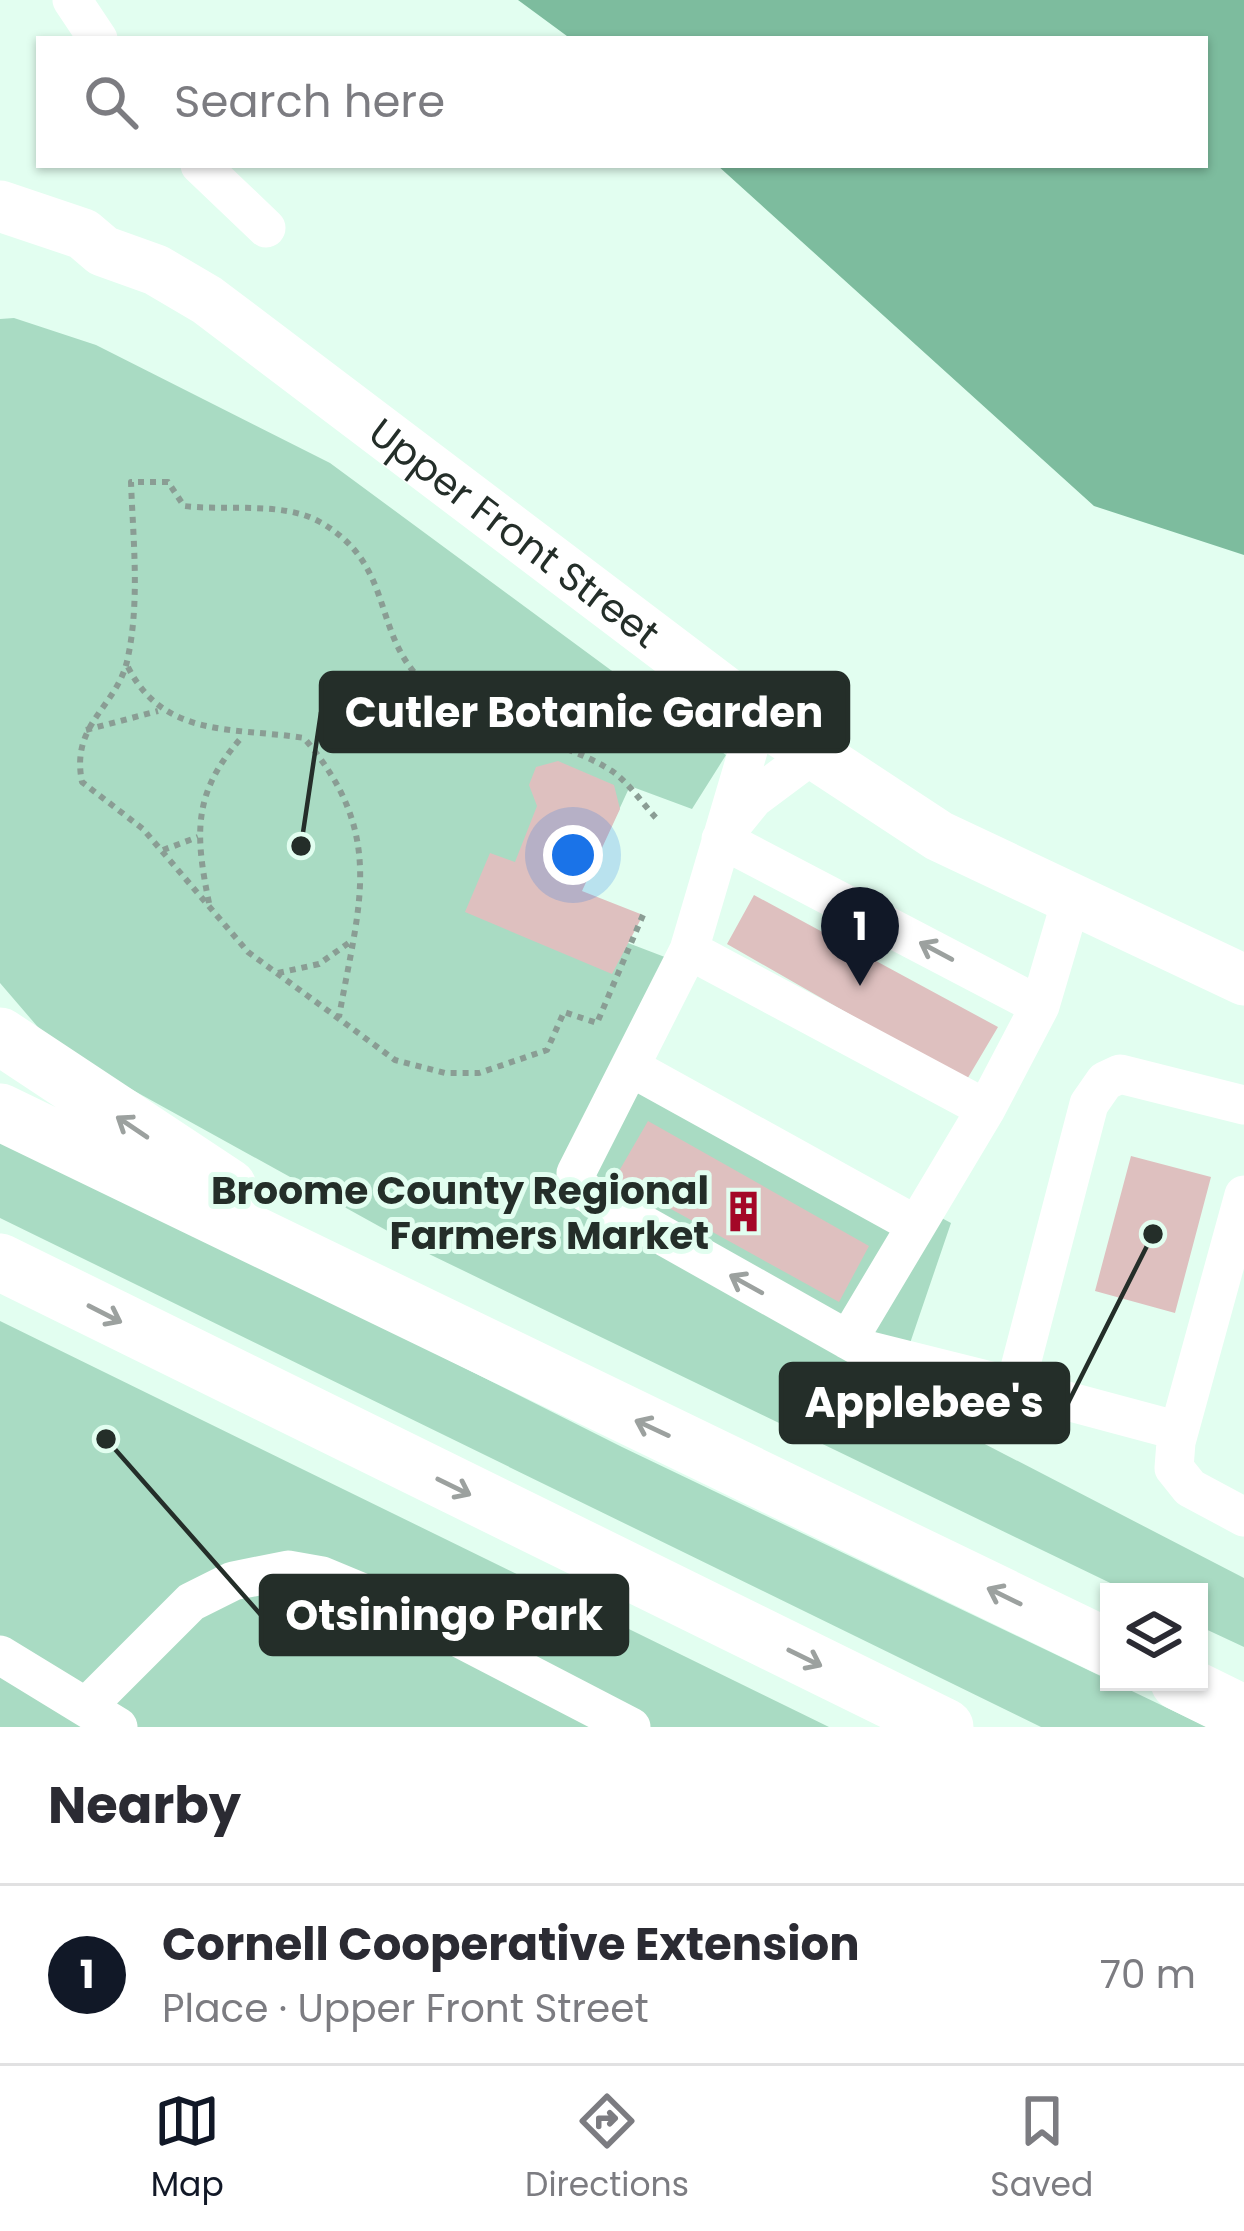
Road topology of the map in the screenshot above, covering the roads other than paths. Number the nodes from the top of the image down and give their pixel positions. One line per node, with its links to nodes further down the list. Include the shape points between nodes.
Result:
1 (72, 0): 2 (street)
2 (96, 36)
3 (203, 168): 5 (street)
4 (0, 206): 7 (main road, Upper Front Street, via 83,234)
5 (266, 228)
6 (0, 245): 7 (main road, Upper Front Street, via 80,257)
7 (103, 251): 8 (main road, Upper Front Street, via 207,300)
8 (758, 717): 9 (main road, Upper Front Street); 10 (street)
9 (814, 754): 10 (street, via 754,798); 11 (main road, Upper Front Street, via 939,836)
10 (722, 839): 12 (street); 14 (street, one-way to 10)
11 (1071, 901): 13 (main road, Upper Front Street); 14 (street)
12 (689, 950): 16 (street); 18 (street)
13 (1244, 980)
14 (1040, 1006): 18 (street)
15 (0, 1036): 24 (highway, one-way to 15, via 403,1282 141,1134)
16 (632, 1068): 21 (street); 23 (street, one-way to 16, via 580,1189 576,1173)
17 (1244, 1105): 25 (street, via 1120,1075 1106,1082 1089,1104)
18 (986, 1109): 21 (street)
19 (0, 1112): 24 (highway)
20 (1244, 1195): 26 (street)
21 (916, 1225): 23 (street)
22 (0, 1262): 34 (highway, one-way to 34)
23 (848, 1340): 25 (street)
24 (556, 1383): 28 (highway, one-way to 24)
25 (1015, 1388): 26 (street)
26 (1179, 1431): 27 (street, via 1174,1468 1190,1488)
27 (1244, 1516)
28 (1100, 1644)
29 (0, 1655): 32 (street)
30 (1197, 1691): 31 (highway)
31 (1244, 1714)
32 (102, 1717): 33 (street, via 190,1602 233,1581 288,1570 411,1613)
33 (631, 1727)
34 (945, 1727)

